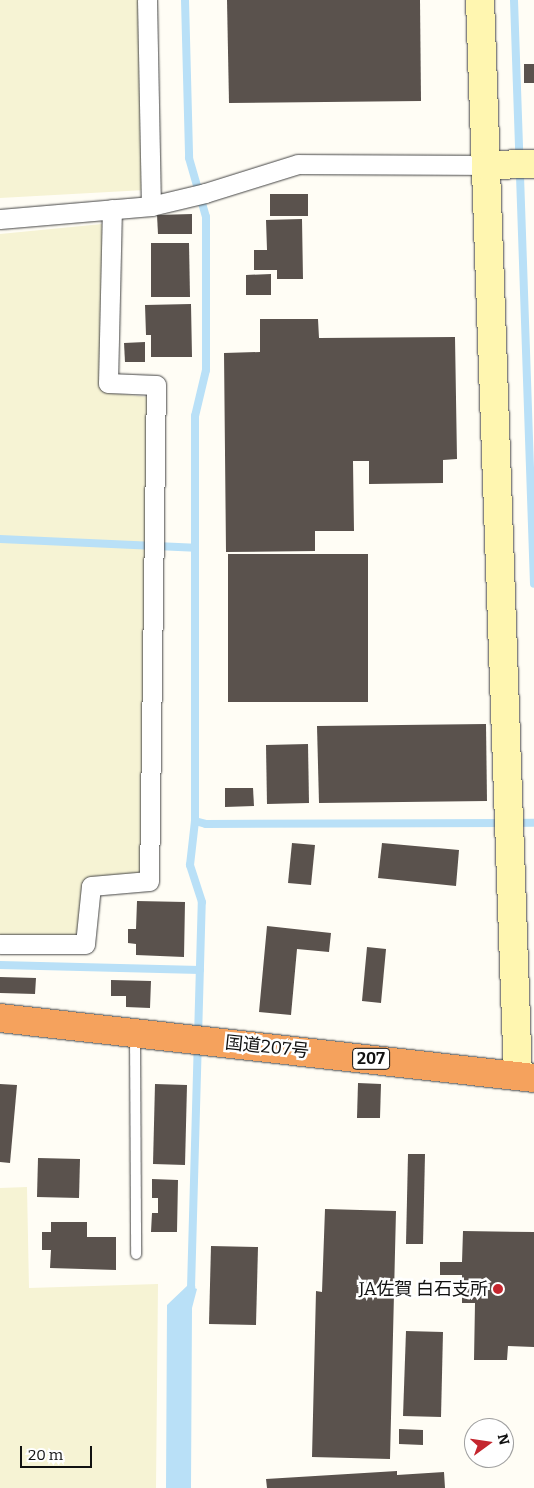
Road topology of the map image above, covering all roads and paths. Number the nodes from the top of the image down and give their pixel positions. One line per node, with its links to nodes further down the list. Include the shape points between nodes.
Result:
1 (147, 0): 4 (street)
2 (480, 0): 3 (street)
3 (515, 164): 4 (street, via 298,164); 10 (street, via 509,822)
4 (151, 206): 5 (street)
5 (112, 210): 6 (street); 7 (street, via 108,383 156,385 150,881 91,886 85,944)
6 (0, 219)
7 (0, 944)
8 (0, 1018): 9 (highway, 国道207号 / 207)
9 (135, 1033): 10 (highway, 国道207号 / 207); 11 (lane)
10 (526, 1077)
11 (136, 1254)

